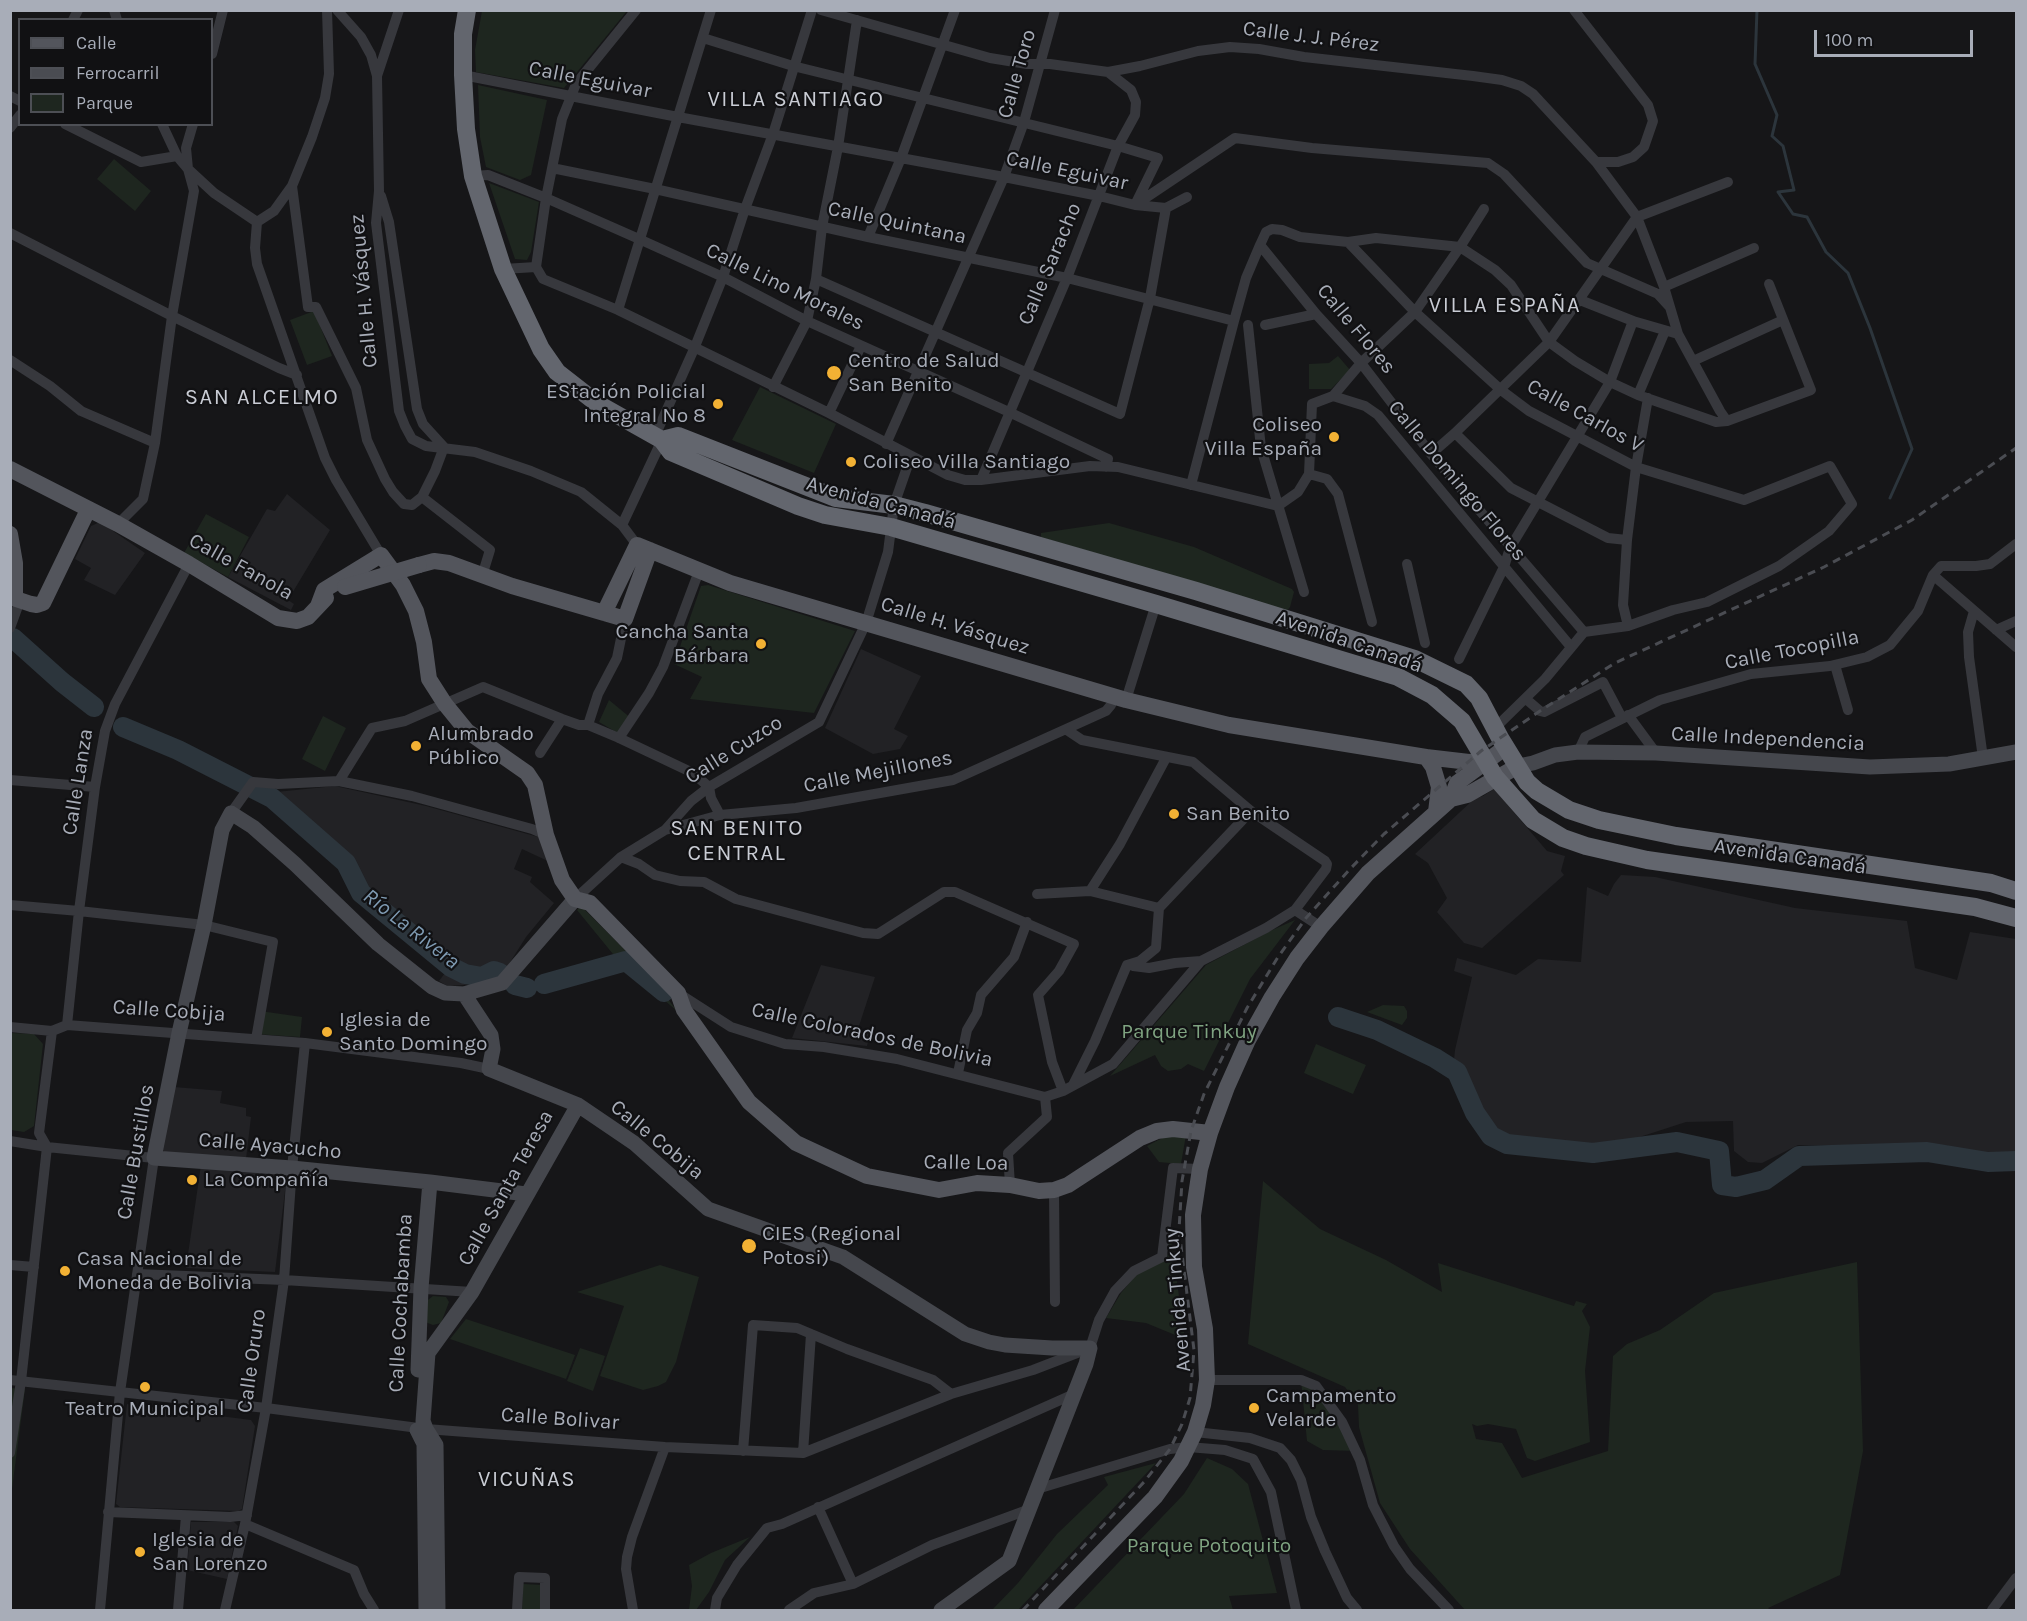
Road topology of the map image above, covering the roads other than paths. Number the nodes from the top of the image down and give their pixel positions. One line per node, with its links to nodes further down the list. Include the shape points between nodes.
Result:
1 (224, 10): 16 (street)
2 (327, 10): 41 (street, via 329,74 325,98)
3 (337, 10): 21 (street, via 361,37)
4 (399, 10): 21 (street)
5 (467, 10): 20 (highway, Avenida Canadá)
6 (636, 10): 23 (street, via 576,84)
7 (711, 10): 14 (street)
8 (812, 10): 18 (street)
9 (821, 10): 13 (street, Calle J. J. Pérez)
10 (955, 10): 15 (street)
11 (1055, 10): 17 (street, Calle Toro)
12 (1574, 10): 35 (street, via 1648,105 1653,121 1644,147 1633,157)
13 (857, 20): 15 (street, Calle J. J. Pérez); 22 (street)
14 (704, 38): 18 (street); 25 (street)
15 (944, 44): 17 (street, Calle J. J. Pérez, via 990,58); 24 (street)
16 (213, 50)
17 (1040, 64): 19 (street, Calle J. J. Pérez); 26 (street, Calle Toro)
18 (793, 66): 22 (street); 30 (street)
19 (1108, 72): 31 (street, Calle Saracho, via 1131,90 1136,102 1135,115); 35 (street, Calle J. J. Pérez, via 1230,47 1502,80 1533,94)
20 (463, 75): 23 (street, Calle Eguivar); 38 (highway, Avenida Canadá)
21 (377, 76): 43 (street)
22 (848, 80): 24 (street); 32 (street)
23 (572, 95): 25 (street, Calle Eguivar); 36 (street, via 562,119)
24 (922, 98): 26 (street); 34 (street)
25 (678, 117): 30 (street, Calle Eguivar); 42 (street)
26 (1024, 123): 31 (street); 39 (street, Calle Toro)
27 (69, 126): 33 (street, via 141,162)
28 (163, 126): 33 (street)
29 (192, 126): 37 (street, via 186,148)
30 (772, 134): 32 (street, Calle Eguivar); 48 (street)
31 (1118, 146): 44 (street, Calle Saracho); 47 (street, via 1158,159)
32 (838, 147): 34 (street, Calle Eguivar); 53 (street)
33 (177, 156): 37 (street)
34 (901, 158): 39 (street, Calle Eguivar); 55 (street)
35 (1596, 162): 51 (street, Calle J. J. Pérez)
36 (552, 168): 42 (street, Calle Quintana); 46 (street)
37 (188, 169): 52 (street, via 214,193); 76 (street, via 194,191)
38 (473, 176): 46 (street, Calle Lino Morales, via 488,175); 63 (highway, Avenida Canadá)
39 (1004, 177): 44 (street, Calle Eguivar); 61 (street, Calle Toro)
40 (1728, 182): 51 (street)
41 (292, 186): 52 (street, via 274,211); 117 (street, via 308,307 316,307 356,388 367,440 385,479 404,504 412,506)
42 (655, 189): 48 (street, Calle Quintana); 56 (street)
43 (379, 191): 108 (street, Calle H. Vásquez, via 388,222 417,409 423,424); 108 (street, Calle H. Vásquez, via 376,223 399,411 412,439 426,446)
44 (1099, 196): 47 (street, Calle Eguivar); 66 (street, Calle Saracho)
45 (1187, 197): 49 (street)
46 (546, 198): 56 (street, Calle Lino Morales); 62 (street)
47 (1135, 206): 49 (street); 64 (street, Calle Eguivar, via 1235,138 1488,163 1504,174 1587,263)
48 (745, 208): 53 (street, Calle Quintana); 65 (street)
49 (1166, 208): 70 (street)
50 (1484, 209): 59 (street)
51 (1637, 217): 64 (street); 69 (street, Calle J. J. Pérez)
52 (257, 222): 94 (street, via 257,264)
53 (822, 227): 55 (street, Calle Quintana); 67 (street)
54 (10, 233): 76 (street)
55 (868, 237): 61 (street, Calle Quintana)
56 (639, 239): 65 (street, Calle Lino Morales); 73 (street)
57 (1348, 243): 58 (street, via 1272,229); 59 (street, via 1376,238); 74 (street, Calle Carlos V)
58 (1260, 244): 75 (street, Calle Flores); 78 (street)
59 (1460, 247): 74 (street); 86 (street, via 1511,285)
60 (1754, 248): 69 (street)
61 (967, 258): 66 (street, Calle Quintana); 84 (street, Calle Toro)
62 (536, 267): 63 (street); 73 (street, via 543,279)
63 (503, 269): 105 (highway, Avenida Canadá, via 541,349 557,372 598,405)
64 (1600, 270): 71 (street); 72 (street, Calle Eguivar, via 1658,294)
65 (723, 278): 77 (street, Calle Lino Morales); 88 (street)
66 (1067, 278): 70 (street, Calle Quintana); 92 (street, Calle Saracho)
67 (816, 279): 77 (street); 84 (street)
68 (1769, 284): 80 (street)
69 (1664, 286): 72 (street, Calle J. J. Pérez)
70 (1150, 298): 78 (street, Calle Quintana); 92 (street, via 1120,414)
71 (1580, 300): 79 (street); 86 (street)
72 (1669, 306): 85 (street, Calle J. J. Pérez)
73 (618, 310): 88 (street)
74 (1415, 312): 91 (street); 97 (street, Calle Carlos V)
75 (1316, 314): 82 (street); 91 (street, Calle Flores)
76 (172, 316): 94 (street); 106 (street)
77 (807, 321): 87 (street, Calle Lino Morales); 96 (street)
78 (1234, 321): 116 (street)
79 (1633, 321): 83 (street); 95 (street)
80 (1783, 321): 90 (street); 102 (street, via 1811,390)
81 (1248, 325): 120 (street, via 1261,448)
82 (1266, 325)
83 (1665, 331): 85 (street); 99 (street)
84 (936, 333): 92 (street); 93 (street, Calle Toro)
85 (1678, 334): 90 (street, Calle J. J. Pérez)
86 (1549, 342): 95 (street); 97 (street)
87 (861, 346): 93 (street, Calle Lino Morales); 101 (street)
88 (694, 349): 96 (street); 105 (street)
89 (10, 360): 106 (street, via 81,411)
90 (1693, 361): 102 (street, Calle J. J. Pérez)
91 (1361, 363): 98 (street); 109 (street, Calle Flores)
92 (1026, 371): 100 (street, Calle Saracho)
93 (918, 372): 100 (street, Calle Lino Morales); 107 (street, Calle Toro)
94 (297, 375): 130 (street, via 329,465)
95 (1610, 382): 99 (street); 104 (street)
96 (773, 387): 101 (street)
97 (1501, 390): 103 (street); 104 (street, Calle Carlos V, via 1529,411)
98 (1333, 396): 114 (street, via 1312,404); 133 (street, Calle Domingo Flores, via 1365,406 1378,415)
99 (1643, 397): 102 (street, via 1716,422); 112 (street)
100 (1009, 412): 111 (street, Calle Lino Morales); 115 (street, Calle Saracho)
101 (829, 413): 107 (street)
102 (1727, 421)
103 (1455, 433): 109 (street); 118 (street, via 1511,488)
104 (1577, 437): 112 (street, Calle Carlos V); 118 (street)
105 (658, 438): 119 (highway, Avenida Canadá, via 678,436 836,498); 123 (street); 124 (highway, Avenida Canadá, via 671,452 798,506)
106 (155, 443): 122 (street, via 143,498)
107 (886, 444): 110 (street)
108 (444, 447): 117 (street); 123 (street, Calle H. Vásquez, via 476,452 581,492)
109 (1431, 454): 129 (street, Calle Flores)
110 (910, 456): 115 (street, via 948,475); 119 (street)
111 (1107, 463): 115 (street); 116 (street)
112 (1636, 467): 126 (street); 147 (street, Calle Carlos V, via 1744,500 1830,466 1852,504 1829,531 1779,566 1707,602)
113 (10, 469): 121 (main road, Calle Fanola)
114 (1309, 474): 120 (street, via 1298,492); 145 (street, via 1328,479 1338,494)
115 (981, 480)
116 (1191, 485): 120 (street)
117 (422, 497): 136 (street, via 490,550)
118 (1538, 502): 126 (street, via 1608,538); 129 (street)
119 (894, 505): 124 (street); 159 (highway, Avenida Canadá, via 1196,591 1415,659 1466,684)
120 (1278, 506): 137 (street)
121 (88, 510): 122 (main road, Calle Fanola); 138 (main road, via 43,603 31,604)
122 (118, 524): 131 (main road, Calle Fanola)
123 (622, 525): 128 (street, Calle H. Vásquez)
124 (891, 527): 139 (highway, Avenida Canadá); 146 (street, Calle Cuzco, via 888,552)
125 (10, 534): 138 (main road, via 15,563)
126 (1628, 540): 147 (street, via 1623,605)
127 (2016, 544): 135 (street, via 1990,564 1941,566)
128 (644, 547): 134 (main road, Calle H. Vásquez); 142 (main road); 143 (main road)
129 (1510, 548): 133 (street); 150 (street, Calle Flores)
130 (381, 555): 140 (main road, via 324,590); 158 (main road, Calle Colorados de Bolivia, via 416,611 429,679)
131 (189, 564): 140 (main road, Calle Fanola, via 278,618 297,621 308,617); 182 (street, Calle Lanza, via 109,717)
132 (1407, 564): 151 (street)
133 (1504, 567): 152 (street, Calle Domingo Flores); 154 (street)
134 (699, 571): 146 (main road, Calle H. Vásquez); 167 (street, via 663,667)
135 (1933, 575): 141 (street); 155 (street, Calle Tocopilla, via 1918,611 1890,645 1867,657)
136 (482, 576): 140 (main road, Calle Fanola, bridge, via 434,561 345,587 328,595); 142 (main road, Calle Fanola)
137 (1304, 592)
138 (13, 597): 148 (street, via 18,606)
139 (1156, 604): 156 (street, Calle Mejillones); 163 (highway, Avenida Canadá, via 1398,677 1432,695)
140 (318, 606)
141 (1974, 611): 149 (street); 175 (street, via 1968,632 1968,657)
142 (604, 613): 143 (main road, Calle Fanola)
143 (625, 619): 164 (street, via 617,657)
144 (2016, 621): 149 (street)
145 (1372, 622)
146 (866, 623): 156 (main road, Calle H. Vásquez); 181 (street, Calle Cuzco, via 819,722)
147 (1628, 626): 150 (street)
148 (10, 628)
149 (1996, 630): 153 (street)
150 (1584, 632): 152 (street)
151 (1425, 643)
152 (1571, 646): 157 (street)
153 (2016, 647)
154 (1458, 659)
155 (1835, 665): 160 (street); 161 (street, Calle Tocopilla, via 1751,674 1660,700)
156 (1120, 699): 166 (street, Calle Mejillones, via 1106,711); 173 (main road, Calle H. Vásquez, via 1229,725)
157 (1526, 699): 161 (street, via 1544,712 1603,682); 165 (street)
158 (445, 704): 162 (street, via 483,687); 180 (street, via 405,721 372,728); 189 (main road, Calle Colorados de Bolivia, via 467,731 527,774 535,785)
159 (1483, 705): 163 (highway); 165 (highway, Avenida Canadá)
160 (1848, 710)
161 (1625, 716): 169 (street, Calle Tocopilla, via 1585,737); 172 (street)
162 (562, 719): 164 (street); 171 (street)
163 (1462, 721): 176 (highway, Avenida Canadá)
164 (588, 725): 167 (street)
165 (1495, 728): 168 (highway, Avenida Canadá)
166 (1067, 730): 174 (street, via 1082,740); 187 (street, Calle Mejillones, via 953,780 796,808)
167 (619, 738): 181 (street, via 693,773)
168 (1506, 747): 176 (main road, Avenida Tinkuy); 177 (highway, Avenida Canadá)
169 (1578, 752): 172 (main road, Calle Independencia); 177 (main road, Calle Independencia, via 1556,754)
170 (2016, 752): 175 (main road, Calle Independencia)
171 (540, 753)
172 (1656, 753): 175 (main road, Calle Independencia, via 1870,767 1949,764)
173 (1426, 757): 176 (main road, Calle H. Vásquez); 185 (main road, via 1439,787)
174 (1166, 758): 184 (street, via 1193,762); 191 (street)
175 (1983, 758)
176 (1486, 761): 178 (highway, Avenida Canadá); 183 (main road, Avenida Tinkuy, via 1457,783)
177 (1518, 766): 178 (main road, Avenida Tinkuy); 192 (highway, Avenida Canadá, via 1537,791 1569,810 1599,820 1676,836 1991,883)
178 (1495, 777): 183 (main road, Avenida Tinkuy, via 1467,795); 199 (highway, Avenida Canadá, via 1533,820 1563,838 1612,853 1975,906)
179 (10, 780): 182 (street)
180 (339, 781): 186 (street, via 249,787); 189 (street, via 412,796)
181 (709, 786): 187 (street); 188 (street, Calle Cuzco)
182 (95, 787): 198 (street, Calle Lanza)
183 (1451, 799): 185 (main road, Avenida Tinkuy)
184 (1251, 811): 196 (street); 197 (street, via 1327,864)
185 (1436, 812): 202 (main road, Avenida Tinkuy, via 1368,873)
186 (231, 813): 201 (main road, Calle Bustillos, via 222,830); 206 (main road, via 253,827 378,944 432,987 445,993)
187 (720, 815): 188 (street, Calle Mejillones)
188 (665, 830): 190 (street, Calle Cuzco)
189 (546, 835): 194 (main road, Calle Colorados de Bolivia, via 562,880)
190 (621, 857): 194 (street, Calle Cuzco); 200 (street, via 655,875 704,882 736,898 863,933 878,934 944,892 955,892)
191 (1090, 891): 193 (street); 196 (street)
192 (2016, 891)
193 (1037, 894)
194 (575, 898): 205 (main road, Calle Colorados de Bolivia, via 590,903); 206 (main road, Calle Cuzco, via 502,983)
195 (10, 905): 198 (street)
196 (1159, 908): 204 (street, via 1156,948 1140,962)
197 (1295, 910): 202 (street); 203 (street)
198 (79, 911): 201 (street); 207 (street, Calle Lanza)
199 (2016, 918)
200 (1027, 922): 214 (street, via 1014,957 981,995 967,1030); 215 (street, via 1074,944 1059,971 1038,995 1052,1062)
201 (204, 925): 210 (main road, Calle Bustillos); 211 (street, via 273,942)
202 (1321, 927): 218 (main road, Avenida Tinkuy, via 1297,958 1248,1040)
203 (1201, 961): 204 (street, via 1149,968); 215 (street, via 1113,1064)
204 (1127, 965): 215 (street, via 1095,1041)
205 (678, 993): 214 (street, Calle Colorados de Bolivia, via 731,1027 785,1044 868,1053); 225 (main road, Calle Loa, via 684,1010 750,1102 796,1143 867,1176 939,1190 977,1183)
206 (464, 994): 213 (main road, via 491,1035)
207 (67, 1024): 209 (street); 210 (street, Calle Cobija)
208 (10, 1027): 209 (street)
209 (52, 1030): 220 (street, via 39,1133)
210 (179, 1033): 211 (street, Calle Cobija); 221 (main road, Calle Bustillos)
211 (256, 1039): 212 (street, Calle Cobija)
212 (305, 1043): 213 (street, Calle Cobija); 222 (street, Calle Oruro)
213 (489, 1069): 217 (main road, Calle Cobija)
214 (958, 1073): 216 (street, Calle Colorados de Bolivia)
215 (1068, 1088): 216 (street)
216 (1045, 1097): 225 (street, via 1047,1117 1008,1153)
217 (578, 1105): 227 (main road, Calle Santa Teresa); 238 (main road, Calle Cobija, via 634,1143 708,1209 843,1257 965,1334 1005,1345)
218 (1210, 1133): 223 (main road, Avenida Tinkuy); 226 (main road, Calle Loa, via 1157,1131)
219 (10, 1141): 220 (street, Calle Ayacucho)
220 (47, 1148): 221 (street, Calle Ayacucho); 229 (street)
221 (154, 1158): 222 (main road, Calle Ayacucho); 230 (street, Calle Bustillos)
222 (292, 1168): 224 (main road, Calle Ayacucho); 231 (street, Calle Oruro)
223 (1200, 1169): 238 (street, via 1173,1168 1162,1257 1134,1270 1114,1291); 240 (main road, Avenida Tinkuy, via 1193,1215 1194,1267 1205,1329)
224 (430, 1182): 227 (main road, Calle Ayacucho); 232 (main road, Calle Cochabamba)
225 (1010, 1185): 226 (main road, Calle Loa)
226 (1054, 1190): 234 (street)
227 (526, 1194): 233 (main road, Calle Santa Teresa)
228 (10, 1265): 229 (street)
229 (34, 1267): 239 (street)
230 (136, 1274): 231 (street); 241 (street, Calle Bustillos)
231 (284, 1280): 232 (street); 244 (street, Calle Oruro)
232 (421, 1288): 233 (street); 236 (main road, Calle Cochabamba)
233 (472, 1292): 237 (main road, Calle Cochabamba)
234 (1055, 1302)
235 (811, 1334): 242 (street, via 933,1380); 248 (street, via 797,1328 753,1325); 250 (street)
236 (419, 1336): 237 (street); 245 (main road, Calle Cochabamba)
237 (438, 1340): 245 (main road, Calle Cochabamba, via 428,1353)
238 (1090, 1348): 242 (street, Calle Bolivar, via 1034,1370); 243 (main road)
239 (16, 1380): 241 (street, Calle Bolivar); 249 (street)
240 (1207, 1380): 246 (main road, Avenida Tinkuy); 274 (street, via 1301,1380 1316,1386 1342,1422 1360,1460 1373,1504 1394,1546)
241 (120, 1392): 244 (street, Calle Bolivar); 254 (street, Calle Bustillos)
242 (951, 1394): 250 (street, Calle Bolivar)
243 (1074, 1394): 251 (main road); 252 (street)
244 (266, 1408): 245 (street, Calle Bolivar); 256 (street, Calle Oruro)
245 (421, 1428): 247 (street, Calle Bolivar); 263 (main road); 264 (main road, via 436,1445)
246 (1192, 1440): 251 (street); 271 (main road, Avenida Tinkuy, via 1155,1497); 272 (street, via 1253,1459 1271,1492); 273 (street, via 1250,1438 1280,1448 1292,1460 1325,1551)
247 (665, 1447): 248 (street, Calle Bolivar); 267 (street, via 627,1557)
248 (743, 1451): 250 (street, Calle Bolivar)
249 (10, 1453)
250 (803, 1453)
251 (1037, 1489): 253 (main road)
252 (818, 1508): 258 (street); 268 (street, via 767,1528 737,1565 717,1598)
253 (1030, 1509): 258 (street, via 932,1545); 270 (main road, via 1009,1561)
254 (108, 1512): 255 (street); 259 (street, Calle Bustillos)
255 (186, 1516): 256 (street); 260 (street)
256 (246, 1520): 261 (street, Calle Oruro); 262 (street, via 354,1570)
257 (2016, 1578): 275 (street)
258 (853, 1584): 269 (street, via 814,1593)
259 (100, 1611)
260 (178, 1611)
261 (225, 1611)
262 (374, 1611)
263 (426, 1611)
264 (438, 1611)
265 (517, 1611): 266 (street, via 519,1577 545,1578)
266 (545, 1611)
267 (633, 1611)
268 (715, 1611)
269 (789, 1611)
270 (941, 1611)
271 (1046, 1611)
272 (1296, 1611)
273 (1357, 1611)
274 (1449, 1611)
275 (1992, 1611)

